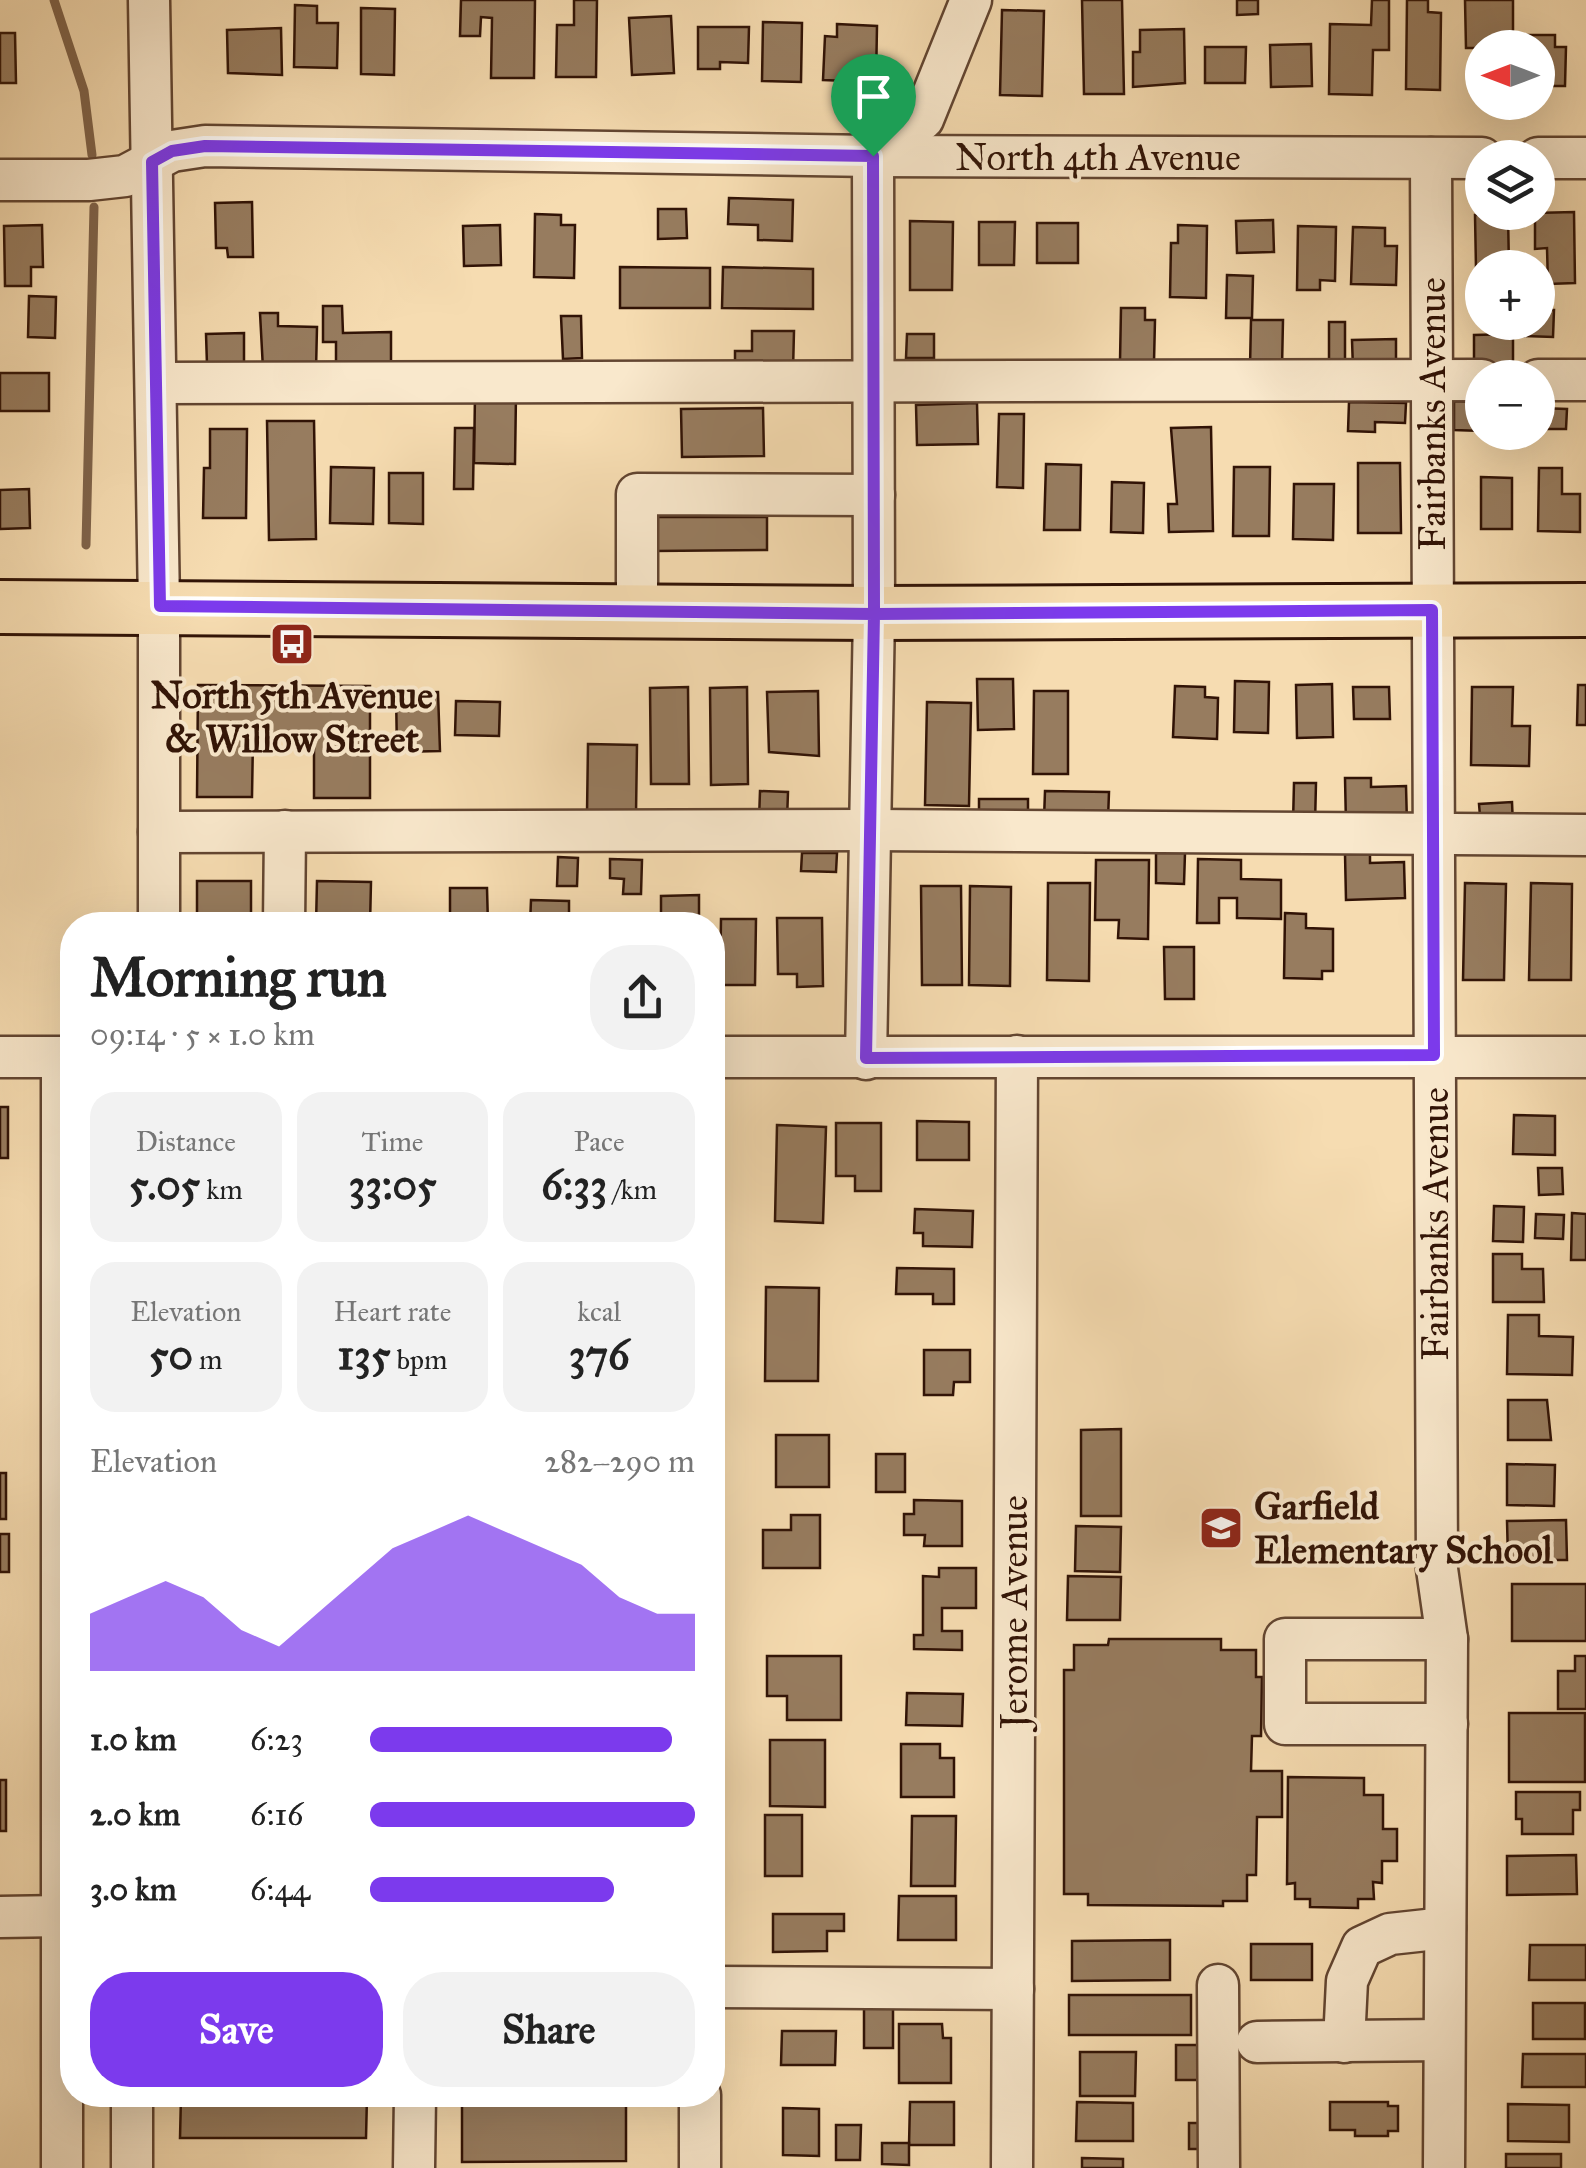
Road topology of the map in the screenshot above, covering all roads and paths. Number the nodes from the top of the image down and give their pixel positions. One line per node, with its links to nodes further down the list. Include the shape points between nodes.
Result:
1 (150, 0): 8 (street)
2 (971, 0): 3 (street, via 923,119)
3 (873, 156): 4 (street, North 4th Avenue); 8 (street, North 4th Avenue, via 205,146); 15 (street)
4 (1430, 158): 5 (street, North 4th Avenue); 10 (street, Fairbanks Avenue)
5 (1465, 158)
6 (1555, 158): 7 (street)
7 (1586, 158)
8 (152, 162): 9 (street, North 4th Avenue, via 125,176); 14 (street)
9 (0, 180)
10 (1432, 379): 11 (street); 15 (street); 19 (street, Fairbanks Avenue)
11 (1465, 380)
12 (1555, 380): 13 (street)
13 (1586, 380)
14 (156, 383): 15 (street); 17 (street)
15 (874, 383): 16 (street)
16 (874, 495): 21 (street, via 636,494); 22 (street)
17 (160, 606): 18 (main road); 21 (main road); 25 (street)
18 (0, 607)
19 (1432, 610): 20 (main road); 22 (main road); 26 (street, Fairbanks Avenue)
20 (1586, 610)
21 (636, 611): 22 (main road)
22 (874, 614): 23 (street)
23 (870, 830): 24 (street); 26 (street); 36 (street)
24 (285, 831): 25 (street); 29 (street)
25 (160, 832): 28 (street)
26 (1434, 832): 27 (street); 30 (street, Fairbanks Avenue)
27 (1586, 835)
28 (159, 912)
29 (284, 912)
30 (1434, 1055): 31 (street); 35 (street); 37 (street, Fairbanks Avenue, via 1437,1569)
31 (1016, 1056): 36 (street); 44 (street, Jerome Avenue)
32 (0, 1057): 33 (street)
33 (60, 1057)
34 (725, 1057): 36 (street)
35 (1586, 1057)
36 (866, 1058)
37 (1447, 1639): 38 (street, Fairbanks Avenue); 38 (street, via 1285,1638 1285,1724)
38 (1448, 1724): 41 (street, Fairbanks Avenue)
39 (0, 1916): 40 (street)
40 (60, 1916)
41 (1444, 1928): 45 (street, Fairbanks Avenue); 47 (street, via 1390,1934 1362,1946 1344,1996)
42 (1218, 1984): 57 (street)
43 (725, 1987): 44 (street)
44 (1013, 1988): 56 (street, Jerome Avenue)
45 (1444, 2040): 47 (street); 58 (street, Fairbanks Avenue)
46 (1258, 2042): 47 (street)
47 (1344, 2042)
48 (64, 2107): 52 (street)
49 (132, 2107): 53 (street)
50 (415, 2107): 54 (street)
51 (700, 2107): 55 (street)
52 (62, 2168)
53 (132, 2168)
54 (414, 2168)
55 (700, 2168)
56 (1012, 2168)
57 (1219, 2168)
58 (1444, 2168)

